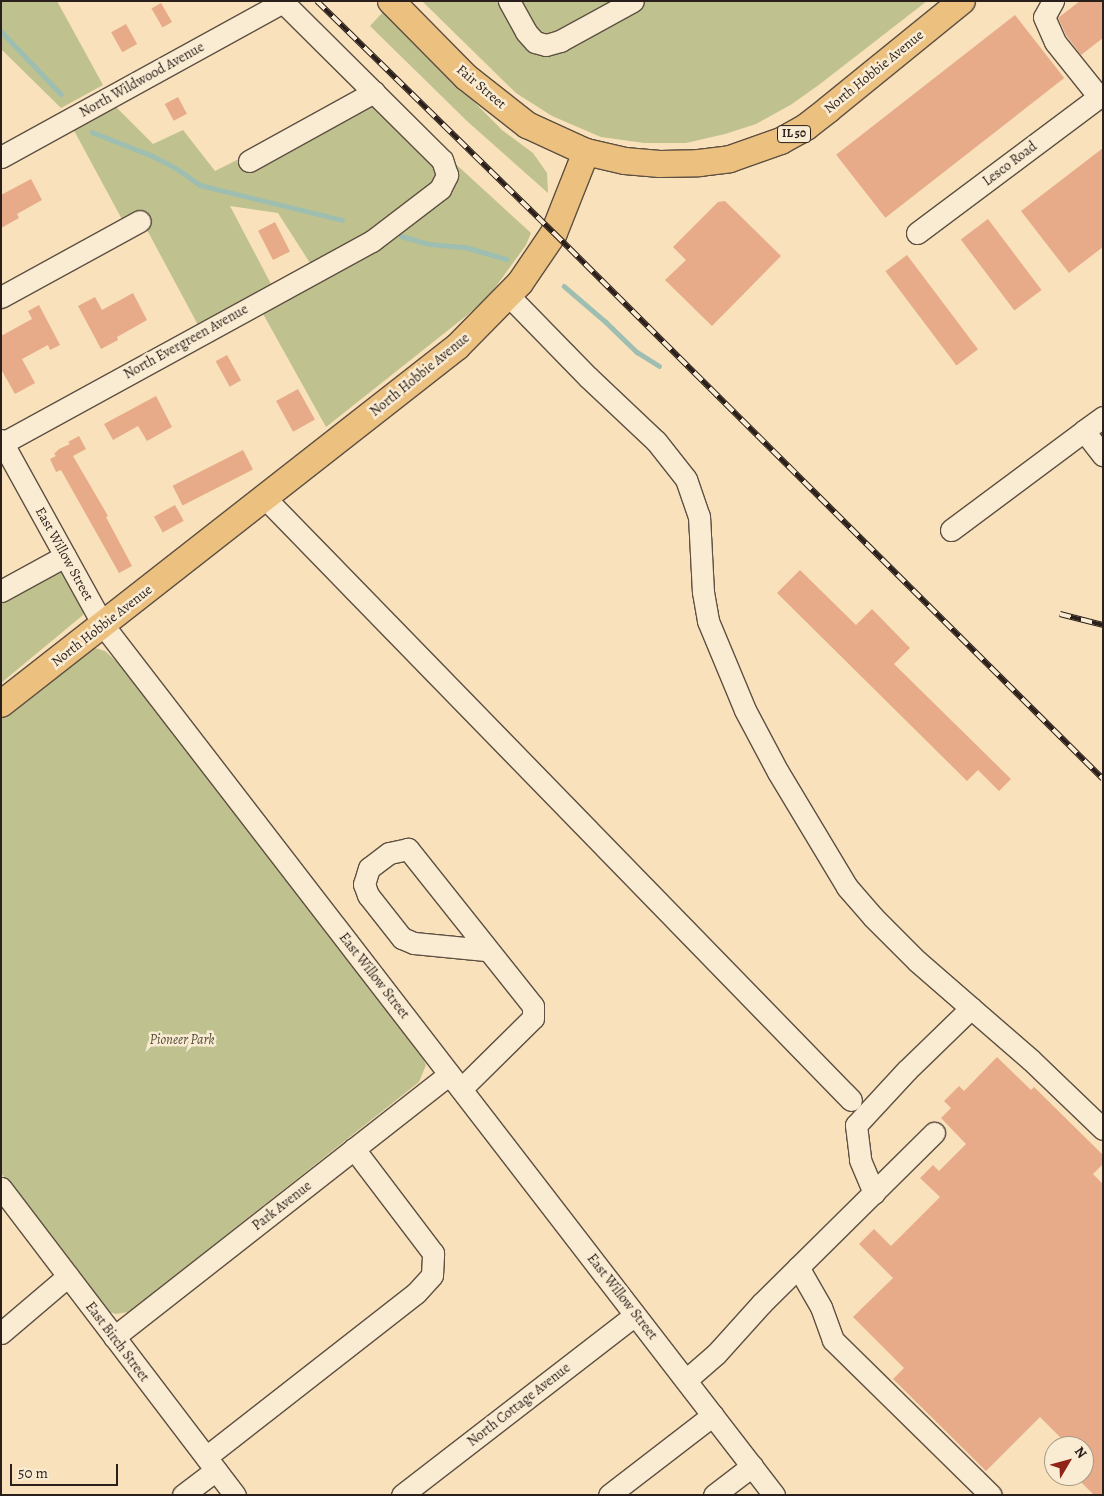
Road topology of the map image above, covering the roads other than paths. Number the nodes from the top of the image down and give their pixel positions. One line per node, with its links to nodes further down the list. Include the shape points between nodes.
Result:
1 (391, 1): 9 (main road, Fair Street / IL 50, via 466,78 527,125)
2 (509, 1): 6 (street, via 526,32 535,42 546,45 560,41)
3 (962, 1): 9 (main road, North Hobbie Avenue / IL 50, via 806,127 764,148 730,159 660,164 625,161)
4 (1052, 1): 8 (street, via 1044,17 1051,33)
5 (282, 2): 7 (street); 10 (street, North Wildwood Avenue)
6 (629, 2)
7 (374, 92): 11 (street); 18 (street, North Evergreen Avenue, via 442,160 447,175 440,189 372,241)
8 (1101, 95): 13 (street, Lesco Road)
9 (586, 152): 14 (main road, North Hobbie Avenue, via 554,233)
10 (1, 157)
11 (248, 161)
12 (140, 221): 15 (street)
13 (917, 233)
14 (508, 295): 20 (main road, North Hobbie Avenue, via 457,347); 27 (street, via 656,442 686,480 699,516 703,592 708,621 745,710 778,772 846,887 917,961)
15 (1, 298)
16 (1103, 417): 17 (street)
17 (1084, 431): 19 (street); 21 (street)
18 (2, 442): 22 (street, East Willow Street)
19 (1103, 455)
20 (265, 498): 24 (main road, North Hobbie Avenue); 29 (street)
21 (951, 530)
22 (65, 556): 23 (street); 24 (street, East Willow Street)
23 (1, 591)
24 (102, 625): 25 (main road, North Hobbie Avenue); 28 (street, East Willow Street)
25 (1, 704)
26 (486, 950): 26 (street, Park Avenue, via 408,849 389,853 369,868 364,884 368,895 402,938 414,943); 28 (street, Park Avenue, via 533,1006 533,1018)
27 (971, 1008): 30 (street, via 1032,1060); 34 (street, via 856,1125 860,1160)
28 (455, 1082): 32 (street, Park Avenue); 37 (street, East Willow Street)
29 (851, 1100)
30 (1103, 1129)
31 (934, 1133): 34 (street)
32 (354, 1149): 39 (street, Park Avenue); 42 (street, via 433,1253 432,1275 416,1293)
33 (1, 1188): 36 (street, East Birch Street)
34 (874, 1193): 35 (street)
35 (798, 1267): 40 (street, via 716,1354); 50 (street, via 821,1308 833,1340)
36 (68, 1276): 38 (street); 39 (street, East Birch Street)
37 (635, 1315): 40 (street, East Willow Street); 46 (street, North Cottage Avenue)
38 (1, 1333)
39 (114, 1338): 42 (street, East Birch Street)
40 (686, 1380): 41 (street, East Willow Street)
41 (713, 1415): 43 (street, East Willow Street); 47 (street)
42 (211, 1464): 44 (street); 45 (street, East Birch Street)
43 (752, 1466): 48 (street); 49 (street, East Willow Street)
44 (183, 1495)
45 (235, 1495)
46 (402, 1495)
47 (609, 1495)
48 (714, 1495)
49 (774, 1495)
50 (991, 1495)

